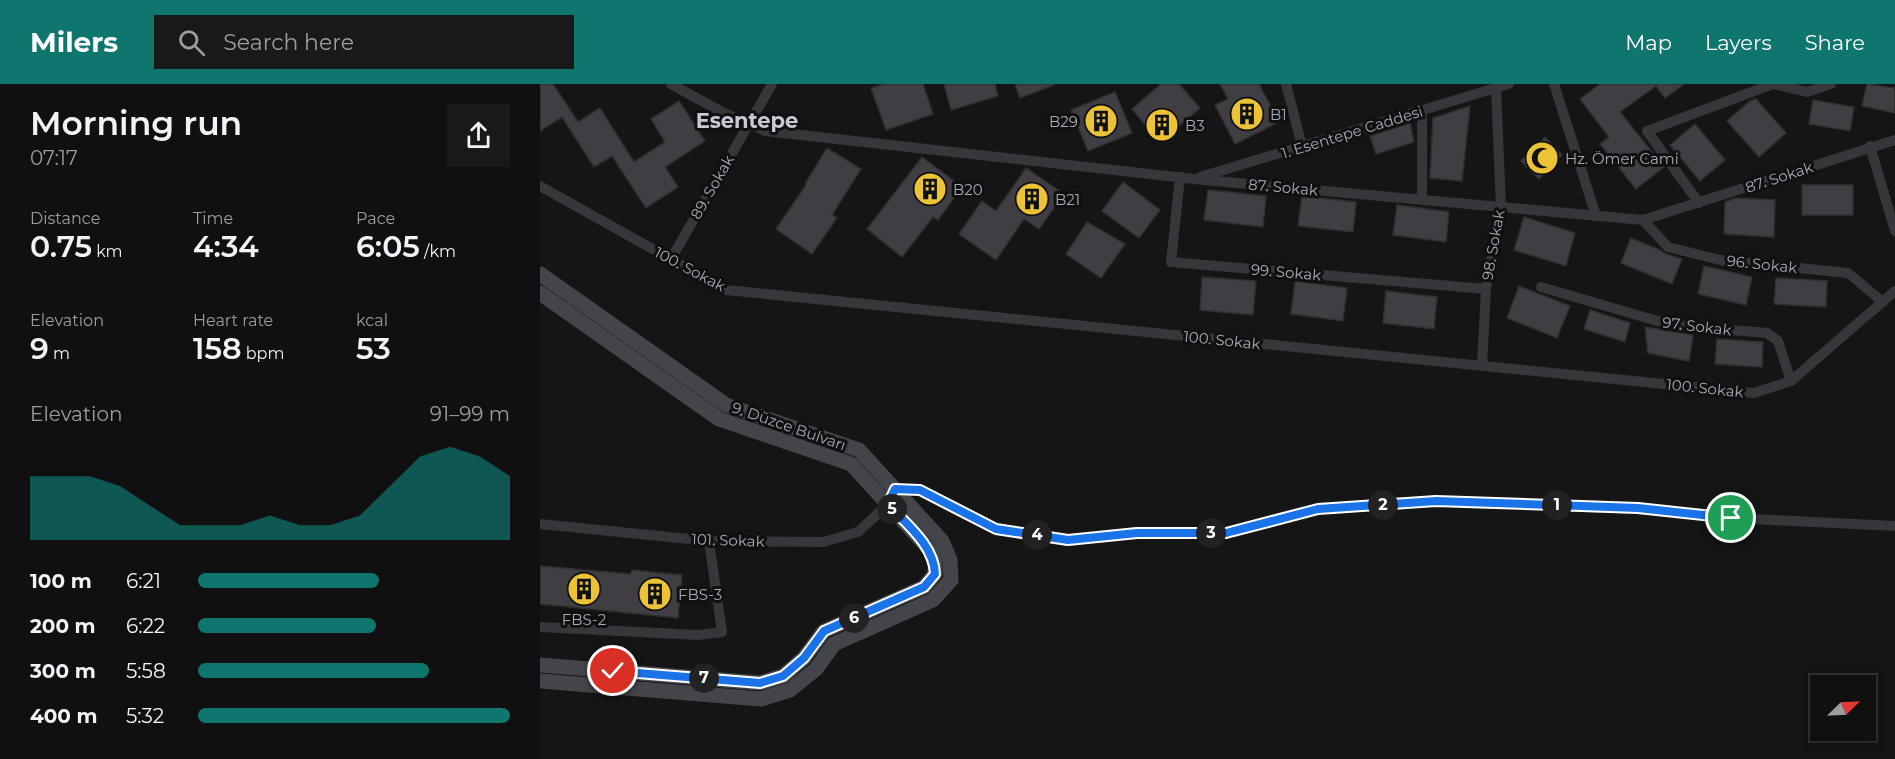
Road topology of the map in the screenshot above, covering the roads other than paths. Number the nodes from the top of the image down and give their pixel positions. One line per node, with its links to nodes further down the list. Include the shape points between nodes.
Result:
1 (671, 84): 9 (street, 87. Sokak)
2 (772, 84): 9 (street, 89. Sokak)
3 (1286, 84): 11 (street)
4 (1509, 84): 7 (street, 1. Esentepe Caddesi)
5 (1554, 84): 19 (street)
6 (1826, 85): 17 (street, via 1807,92 1773,84 1647,130)
7 (1496, 88): 8 (street, 1. Esentepe Caddesi); 18 (street, 98. Sokak)
8 (1422, 111): 11 (street, 1. Esentepe Caddesi); 16 (street)
9 (748, 124): 13 (street, 87. Sokak, via 765,131); 22 (street, 89. Sokak)
10 (1895, 140): 12 (street, 87. Sokak)
11 (1302, 146): 14 (street, 1. Esentepe Caddesi)
12 (1870, 146): 17 (street, 87. Sokak); 21 (street)
13 (1179, 177): 14 (street, 87. Sokak); 25 (street, 99. Sokak, via 1171,262)
14 (1194, 179): 16 (street, 87. Sokak)
15 (540, 186): 22 (street, 100. Sokak)
16 (1422, 200): 18 (street, 87. Sokak)
17 (1700, 203): 20 (street, 87. Sokak)
18 (1501, 207): 19 (street, 87. Sokak); 25 (street, 98. Sokak)
19 (1596, 216): 20 (street, 87. Sokak)
20 (1643, 220): 28 (street, 96. Sokak, via 1668,247 1720,260 1848,273)
21 (1895, 231)
22 (671, 259): 29 (street, 100. Sokak, via 726,290)
23 (540, 274): 31 (main road, 9. Düzce Bulvarı, via 726,405 860,450)
24 (1541, 287): 30 (street, 97. Sokak, via 1671,325 1767,333 1778,341)
25 (1486, 289): 29 (street, 98. Sokak)
26 (1895, 291): 28 (street, 100. Sokak)
27 (540, 293): 32 (main road, 9. Düzce Bulvarı, via 719,419 851,464)
28 (1883, 302): 30 (street, 100. Sokak)
29 (1482, 366): 30 (street, 100. Sokak, via 1754,393)
30 (1791, 381)
31 (895, 489): 32 (street, 101. Sokak); 34 (street, via 920,490 996,529 1068,540 1137,533 1226,533 1318,509 1436,501 1638,508 1731,518); 38 (main road, 9. Düzce Bulvarı, via 942,541 951,560 951,580 933,600 834,644 816,669 790,690 761,699)
32 (888, 504): 35 (street, 101. Sokak, via 858,532 822,542); 37 (main road, 9. Düzce Bulvarı, via 929,549 935,574 924,587 824,631 804,658 783,676 760,683)
33 (540, 524): 35 (street, 101. Sokak)
34 (1895, 526)
35 (709, 541): 36 (street, via 722,632 698,635)
36 (540, 627)
37 (540, 665)
38 (540, 681)

